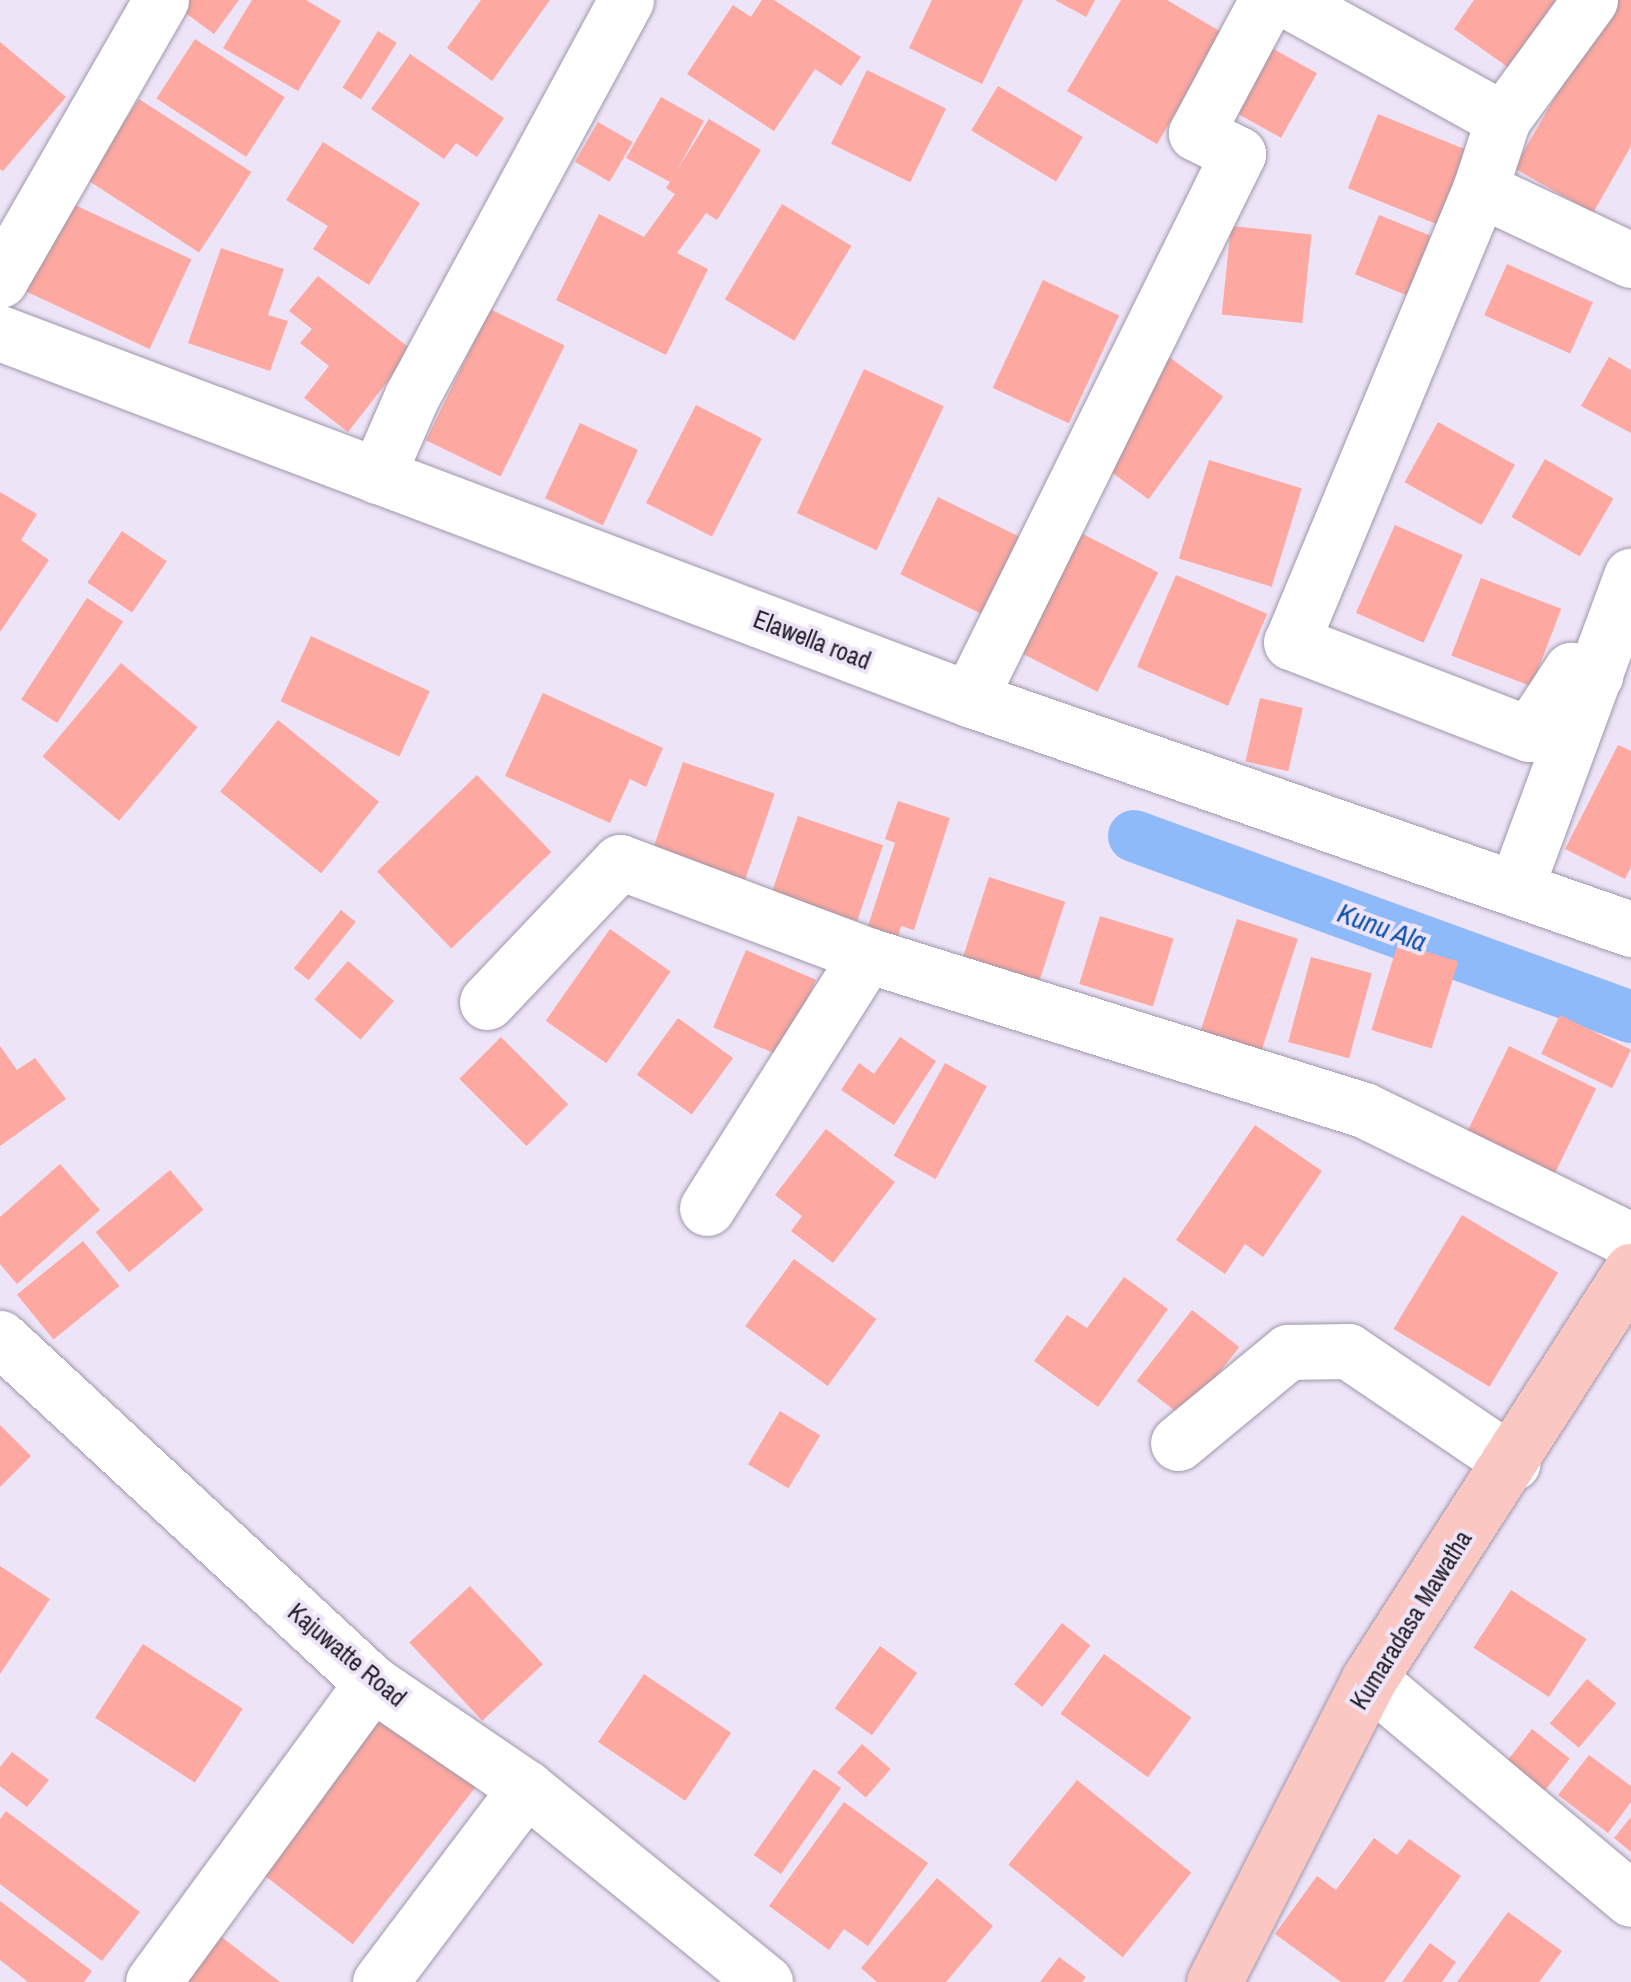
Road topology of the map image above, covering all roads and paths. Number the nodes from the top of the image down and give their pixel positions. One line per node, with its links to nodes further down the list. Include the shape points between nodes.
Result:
1 (161, 0): 9 (street)
2 (626, 0): 11 (street, via 412,396)
3 (1267, 0): 14 (street, via 1196,133 1238,154)
4 (1287, 0): 6 (street)
5 (1590, 0): 6 (street)
6 (1502, 119): 7 (street)
7 (1480, 189): 8 (street); 13 (street, via 1291,642 1529,734 1571,670)
8 (1631, 260)
9 (0, 280)
10 (0, 333): 11 (street, Elawella road)
11 (377, 476): 14 (street, Elawella road)
12 (1631, 576): 13 (street)
13 (1595, 674): 15 (street)
14 (970, 699): 15 (street, Elawella road)
15 (1516, 887): 16 (street, Elawella road)
16 (1631, 929)
17 (867, 955): 18 (street, via 620,862); 19 (street); 20 (street, via 1364,1110)
18 (487, 1002)
19 (707, 1208)
20 (1631, 1240)
21 (1631, 1271): 24 (main road, Kumaradasa Mawatha)
22 (0, 1338): 26 (street, Kajuwatte Road)
23 (1178, 1443): 24 (street, via 1288,1352 1348,1351)
24 (1513, 1463): 25 (main road, Kumaradasa Mawatha)
25 (1370, 1679): 28 (street); 32 (main road, Kumaradasa Mawatha)
26 (372, 1682): 27 (street, Kajuwatte Road); 29 (street)
27 (526, 1788): 30 (street); 31 (street, Kajuwatte Road)
28 (1631, 1899)
29 (153, 1982)
30 (380, 1982)
31 (765, 1982)
32 (1214, 1982)

